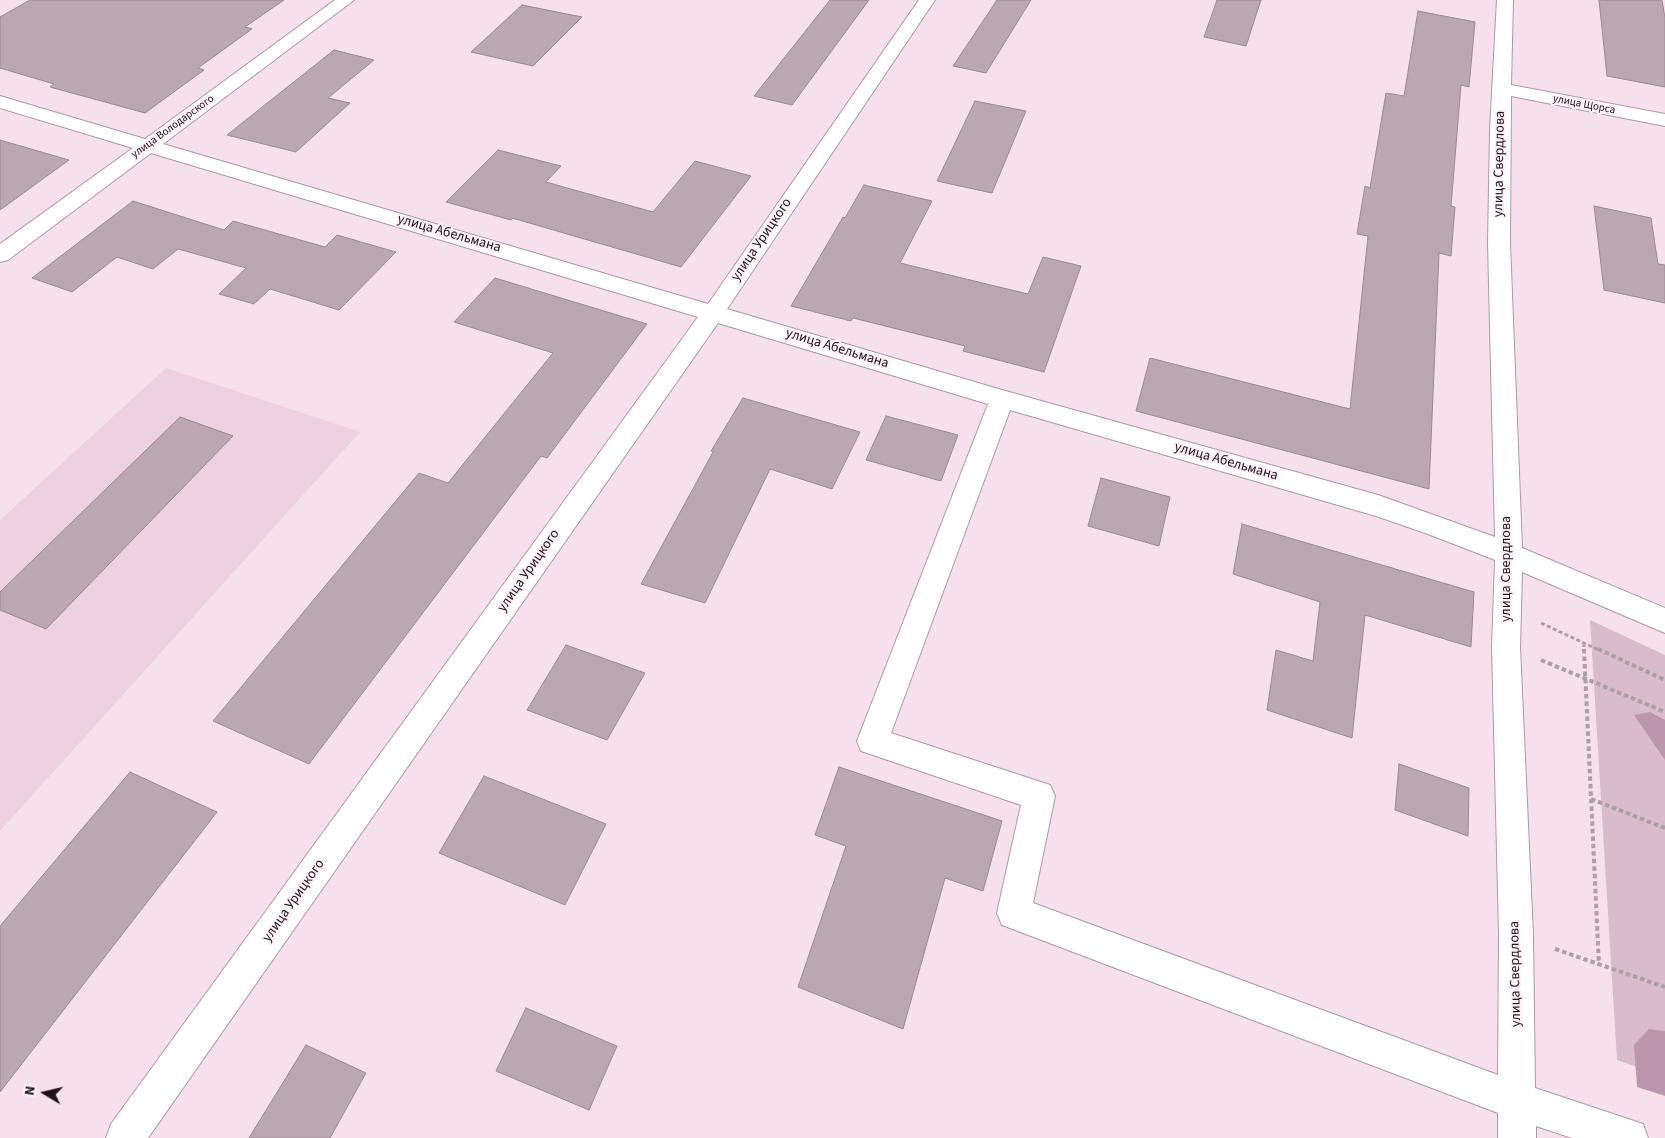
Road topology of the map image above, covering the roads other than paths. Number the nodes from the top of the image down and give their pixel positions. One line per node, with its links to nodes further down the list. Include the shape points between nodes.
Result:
1 (346, 0): 7 (street, улица Володарского)
2 (927, 0): 9 (street, улица Урицкого)
3 (1505, 0): 4 (street, улица Свердлова)
4 (1503, 89): 6 (street, улица Щорса); 11 (street, улица Свердлова, via 1499,242)
5 (0, 102): 7 (street, улица Абельмана)
6 (1665, 120)
7 (148, 144): 8 (street, улица Володарского); 9 (street, улица Абельмана)
8 (0, 255)
9 (714, 312): 10 (street, улица Абельмана); 14 (street, улица Урицкого)
10 (1002, 399): 11 (street, улица Абельмана, via 1378,506); 13 (street, via 872,741 1039,796 1014,913)
11 (1508, 554): 12 (street, улица Абельмана); 13 (street, улица Свердлова, via 1506,647 1516,935)
12 (1665, 620)
13 (1517, 1101): 15 (street, улица Свердлова); 16 (street)
14 (125, 1138)
15 (1517, 1138)
16 (1629, 1138)

